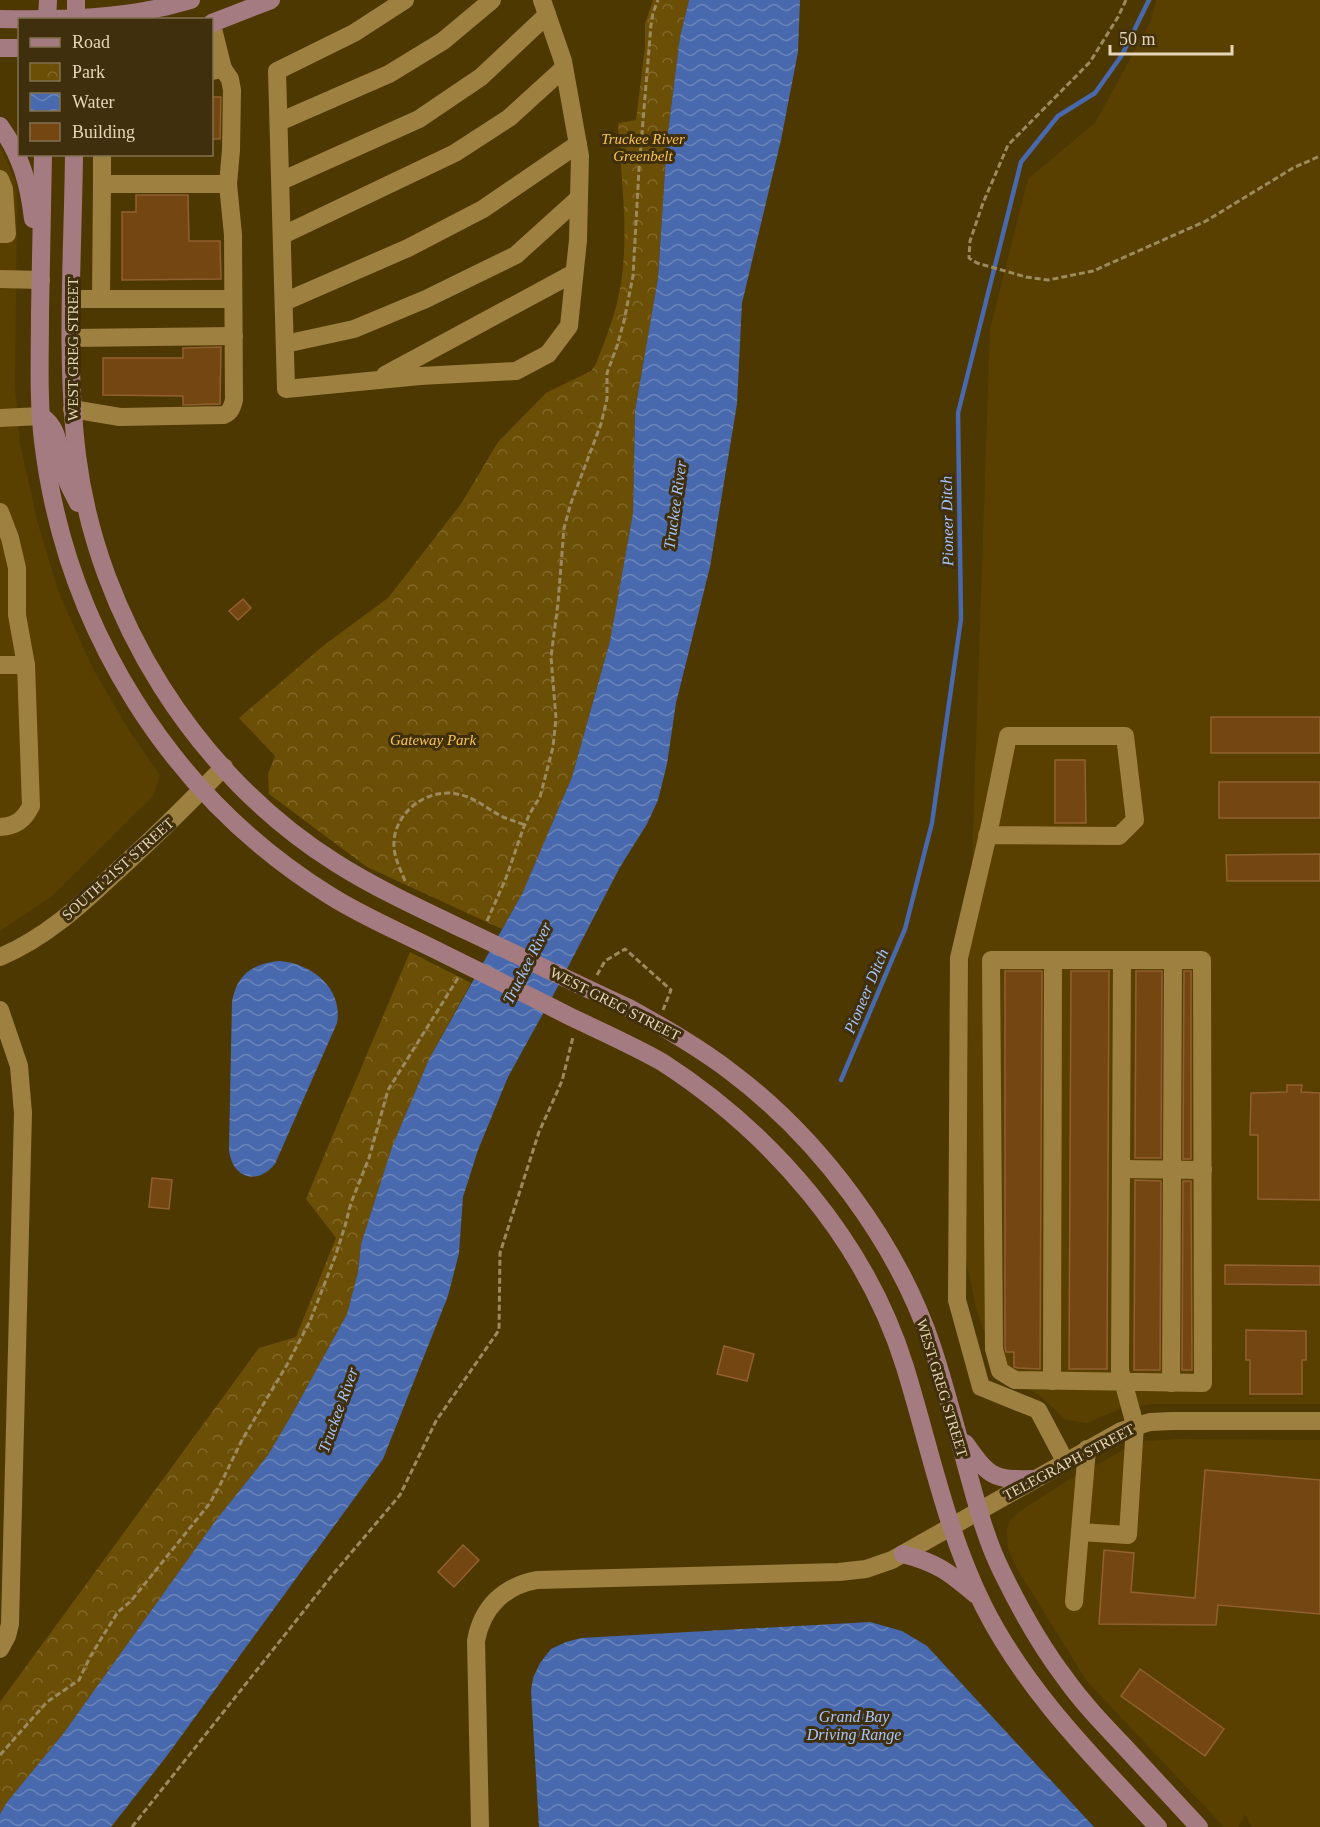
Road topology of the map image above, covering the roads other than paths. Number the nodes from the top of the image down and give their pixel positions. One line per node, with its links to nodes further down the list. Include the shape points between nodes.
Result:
1 (48, 0): 8 (main road)
2 (76, 0): 9 (main road)
3 (191, 0): 10 (main road, via 129,14)
4 (271, 0): 13 (main road)
5 (405, 0): 19 (street, via 354,33 277,71)
6 (492, 0): 19 (street, via 444,42 389,74)
7 (544, 8): 17 (street); 26 (street, via 481,77 419,119)
8 (47, 18)
9 (76, 18)
10 (87, 18)
11 (0, 19): 12 (main road)
12 (18, 19)
13 (213, 24)
14 (213, 33): 18 (street)
15 (0, 48): 16 (main road)
16 (18, 48)
17 (564, 68): 21 (street); 31 (street, via 509,118 455,153)
18 (217, 70): 27 (street, via 230,79 232,90)
19 (279, 122): 26 (street)
20 (0, 126): 34 (main road, via 21,162 29,187)
21 (578, 144): 29 (street); 38 (street, via 483,209 408,248)
22 (44, 156): 34 (main road, WEST GREG STREET)
23 (74, 156): 35 (main road, WEST GREG STREET)
24 (102, 156): 28 (street)
25 (0, 179): 30 (street, via 7,234)
26 (281, 181): 31 (street)
27 (228, 184): 28 (street); 37 (street)
28 (102, 191): 36 (street)
29 (579, 198): 32 (street); 41 (street, via 516,255 354,329)
30 (0, 234)
31 (283, 235): 38 (street)
32 (574, 273): 42 (street); 42 (street, via 569,326 548,354 516,371)
33 (0, 279): 34 (street)
34 (41, 280): 44 (main road, WEST GREG STREET)
35 (72, 299): 36 (street); 40 (main road, WEST GREG STREET)
36 (101, 299): 37 (street)
37 (233, 299): 39 (street)
38 (284, 302): 41 (street)
39 (234, 336): 40 (street); 43 (street, via 234,400 228,413 120,417)
40 (71, 338): 43 (main road, WEST GREG STREET)
41 (285, 344): 42 (street, via 286,389)
42 (378, 379)
43 (72, 409): 47 (main road, WEST GREG STREET, via 77,458)
44 (41, 416): 45 (street); 47 (main road, via 56,434 64,475); 51 (main road, WEST GREG STREET, via 46,470 58,528 87,611 143,716)
45 (0, 418)
46 (0, 512): 49 (street, via 16,568 17,615)
47 (93, 534): 50 (main road, WEST GREG STREET, via 116,602 145,659 178,711)
48 (0, 665): 49 (street)
49 (26, 665): 52 (street, via 31,806 19,822)
50 (224, 767): 51 (street, SOUTH 21ST STREET); 68 (main road, WEST GREG STREET, via 311,847 363,879 658,1025 731,1071 762,1097 847,1190 888,1253 931,1343)
51 (202, 790): 54 (street, SOUTH 21ST STREET, via 63,919); 74 (main road, WEST GREG STREET, via 257,843 307,881 357,911 662,1062 739,1119 795,1175 839,1232 868,1281 905,1365)
52 (0, 827)
53 (987, 835): 53 (street, via 1008,736 1125,736 1135,820 1119,836); 71 (street, via 958,958 957,1300 981,1387 1038,1410)
54 (0, 957)
55 (1053, 960): 56 (street); 63 (street); 63 (street, via 991,960 994,1349 1000,1371 1015,1380)
56 (1122, 960): 57 (street); 59 (street)
57 (1173, 960): 60 (street); 61 (street, via 1202,960)
58 (0, 1010): 62 (street, via 19,1066 23,1113)
59 (1121, 1169): 60 (street); 64 (street)
60 (1172, 1170): 61 (street); 65 (street)
61 (1203, 1170): 65 (street, via 1203,1383)
62 (9, 1338): 70 (street)
63 (1052, 1381): 64 (street)
64 (1123, 1382): 65 (street); 67 (street)
65 (1171, 1383)
66 (1320, 1421): 67 (street, TELEGRAPH STREET, via 1172,1421)
67 (1136, 1425): 69 (street, TELEGRAPH STREET); 75 (street, via 1128,1535)
68 (956, 1431): 72 (main road, via 991,1475 1007,1480); 73 (main road, WEST GREG STREET)
69 (1087, 1449): 71 (street, TELEGRAPH STREET); 75 (street)
70 (7, 1459): 79 (street, via 10,1624)
71 (1065, 1461): 72 (street, TELEGRAPH STREET)
72 (1034, 1479): 73 (street, TELEGRAPH STREET)
73 (978, 1512): 74 (street, TELEGRAPH STREET); 82 (main road, WEST GREG STREET, via 1016,1601 1063,1676)
74 (951, 1528): 76 (street, TELEGRAPH STREET); 77 (main road, WEST GREG STREET)
75 (1080, 1532): 78 (street)
76 (903, 1554): 77 (main road, via 940,1566); 80 (street, TELEGRAPH STREET, via 853,1571 537,1580 504,1592 482,1619 476,1641)
77 (980, 1598): 81 (main road, WEST GREG STREET, via 1016,1661 1051,1710)
78 (1074, 1602)
79 (0, 1649)
80 (480, 1827)
81 (1158, 1827)
82 (1199, 1827)

